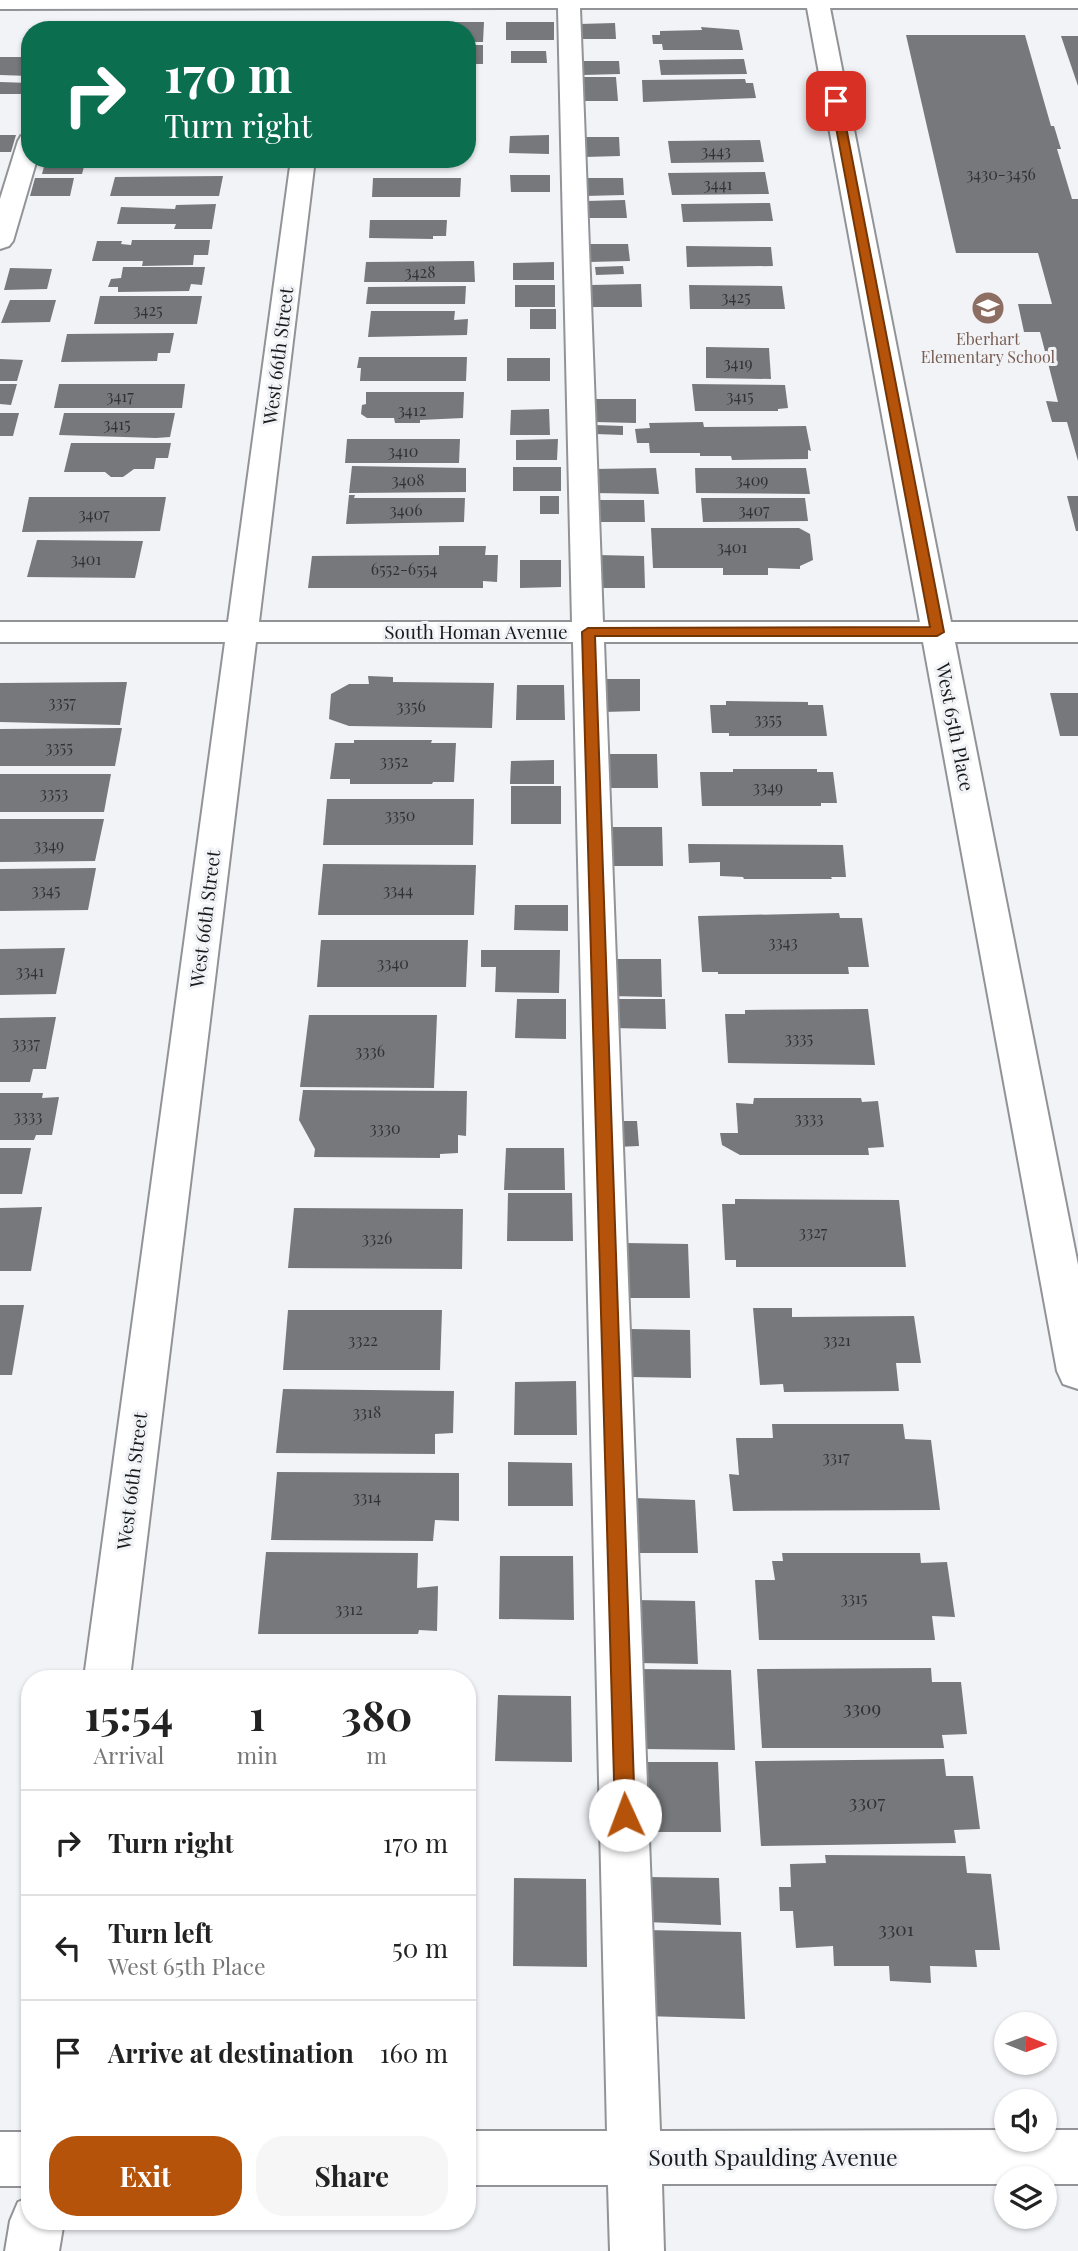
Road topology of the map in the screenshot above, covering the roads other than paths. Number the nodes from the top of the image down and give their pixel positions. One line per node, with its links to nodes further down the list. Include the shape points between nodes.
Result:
1 (817, 0): 2 (street); 3 (street); 14 (street, West 65th Place)
2 (1060, 0): 4 (street)
3 (569, 1): 7 (street); 13 (street)
4 (1078, 1)
5 (0, 2): 6 (street)
6 (70, 7): 7 (street)
7 (323, 7)
8 (22, 168): 10 (street)
9 (302, 168): 12 (street, West 66th Street)
10 (0, 241)
11 (0, 632): 12 (street, South Homan Avenue)
12 (242, 632): 13 (street, South Homan Avenue); 17 (street, West 66th Street)
13 (588, 632): 14 (street, South Homan Avenue); 20 (street)
14 (937, 632): 15 (street, South Homan Avenue); 16 (street, West 65th Place)
15 (1078, 632)
16 (1078, 1371)
17 (108, 1670)
18 (1078, 2157): 20 (street, South Spaulding Avenue)
19 (476, 2158): 20 (street, South Spaulding Avenue)
20 (634, 2158): 25 (street)
21 (0, 2159): 22 (street)
22 (21, 2159)
23 (36, 2230): 24 (street)
24 (32, 2251)
25 (637, 2251)

